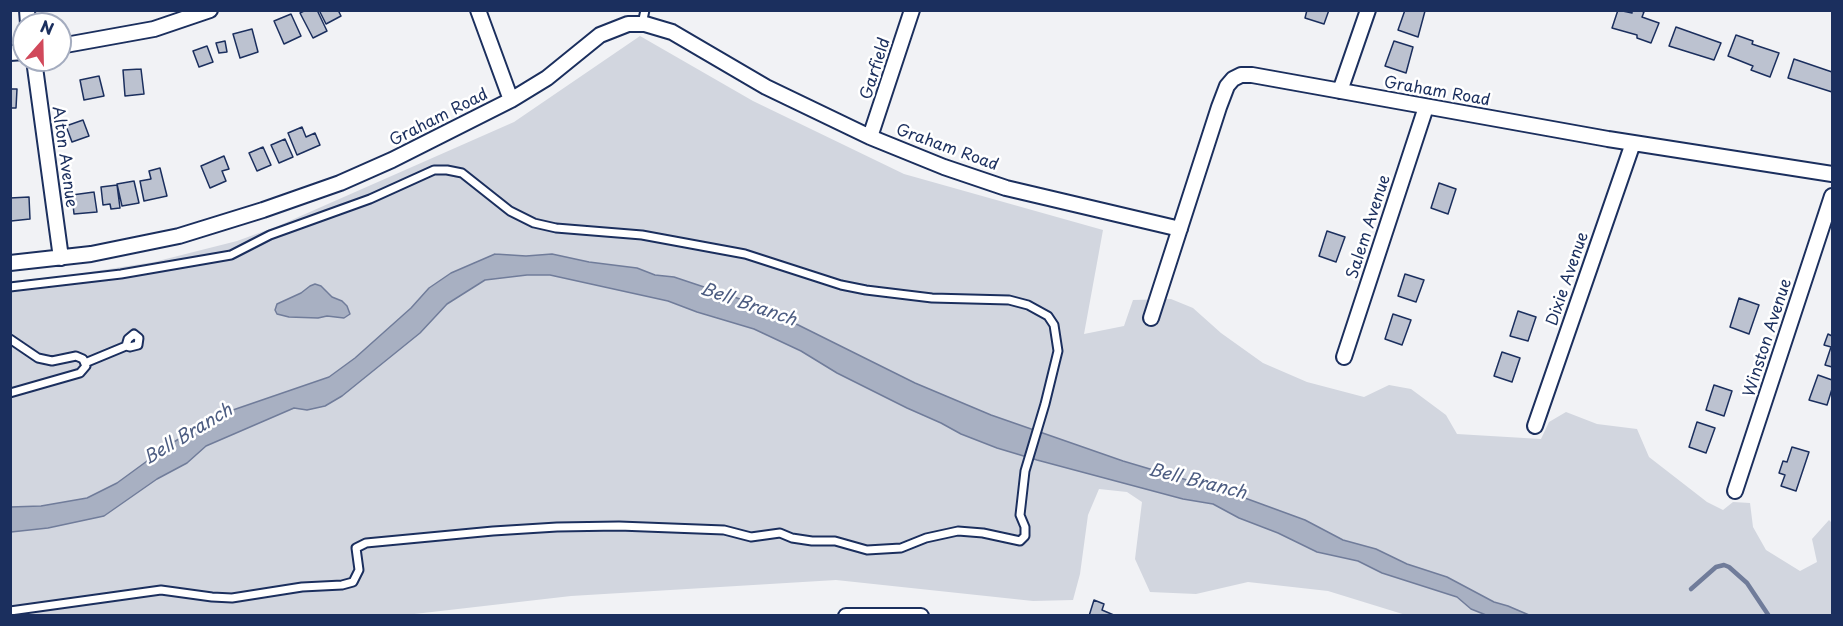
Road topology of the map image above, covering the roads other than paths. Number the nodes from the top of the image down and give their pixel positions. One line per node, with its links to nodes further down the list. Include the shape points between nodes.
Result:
1 (210, 10): 6 (street, via 154,29)
2 (478, 10): 9 (street)
3 (912, 10): 11 (street, Garfield)
4 (1368, 10): 8 (street)
5 (643, 17): 9 (street, Graham Road, via 600,35 547,78); 11 (street, Graham Road, via 766,87)
6 (72, 44)
7 (36, 72): 16 (street, Alton Avenue)
8 (1340, 91): 10 (street, Graham Road); 15 (street, Graham Road, via 1252,75 1233,79 1219,106)
9 (510, 99): 16 (street, Graham Road, via 392,160 263,210 179,236)
10 (1426, 107): 12 (street, Graham Road); 22 (street, Salem Avenue)
11 (870, 137): 15 (street, Graham Road, via 1006,188)
12 (1633, 143): 13 (street, Graham Road); 25 (street, Dixie Avenue)
13 (1833, 174)
14 (1833, 196): 26 (street, Winston Avenue)
15 (1180, 229): 19 (street)
16 (61, 258): 17 (street, Graham Road)
17 (10, 263)
18 (10, 287): 27 (lane, via 121,274 231,255 270,235 370,199 434,170 447,170 462,173 510,211 534,223 642,235 745,254 866,290 932,298 1009,300 1048,316 1058,339 1026,471 1020,515 1025,536 1020,541 958,531 901,549 867,550 780,533 751,537 724,530 619,526 514,530 366,543 356,548 358,570 353,582 342,585 232,598 161,590)
19 (1151, 318)
20 (10, 339): 23 (lane, via 38,358 52,361 76,356)
21 (126, 346): 23 (lane)
22 (1344, 357)
23 (85, 363): 24 (lane, via 80,373)
24 (10, 393)
25 (1535, 426)
26 (1735, 491)
27 (10, 611)
28 (846, 615): 29 (street)
29 (921, 615)

